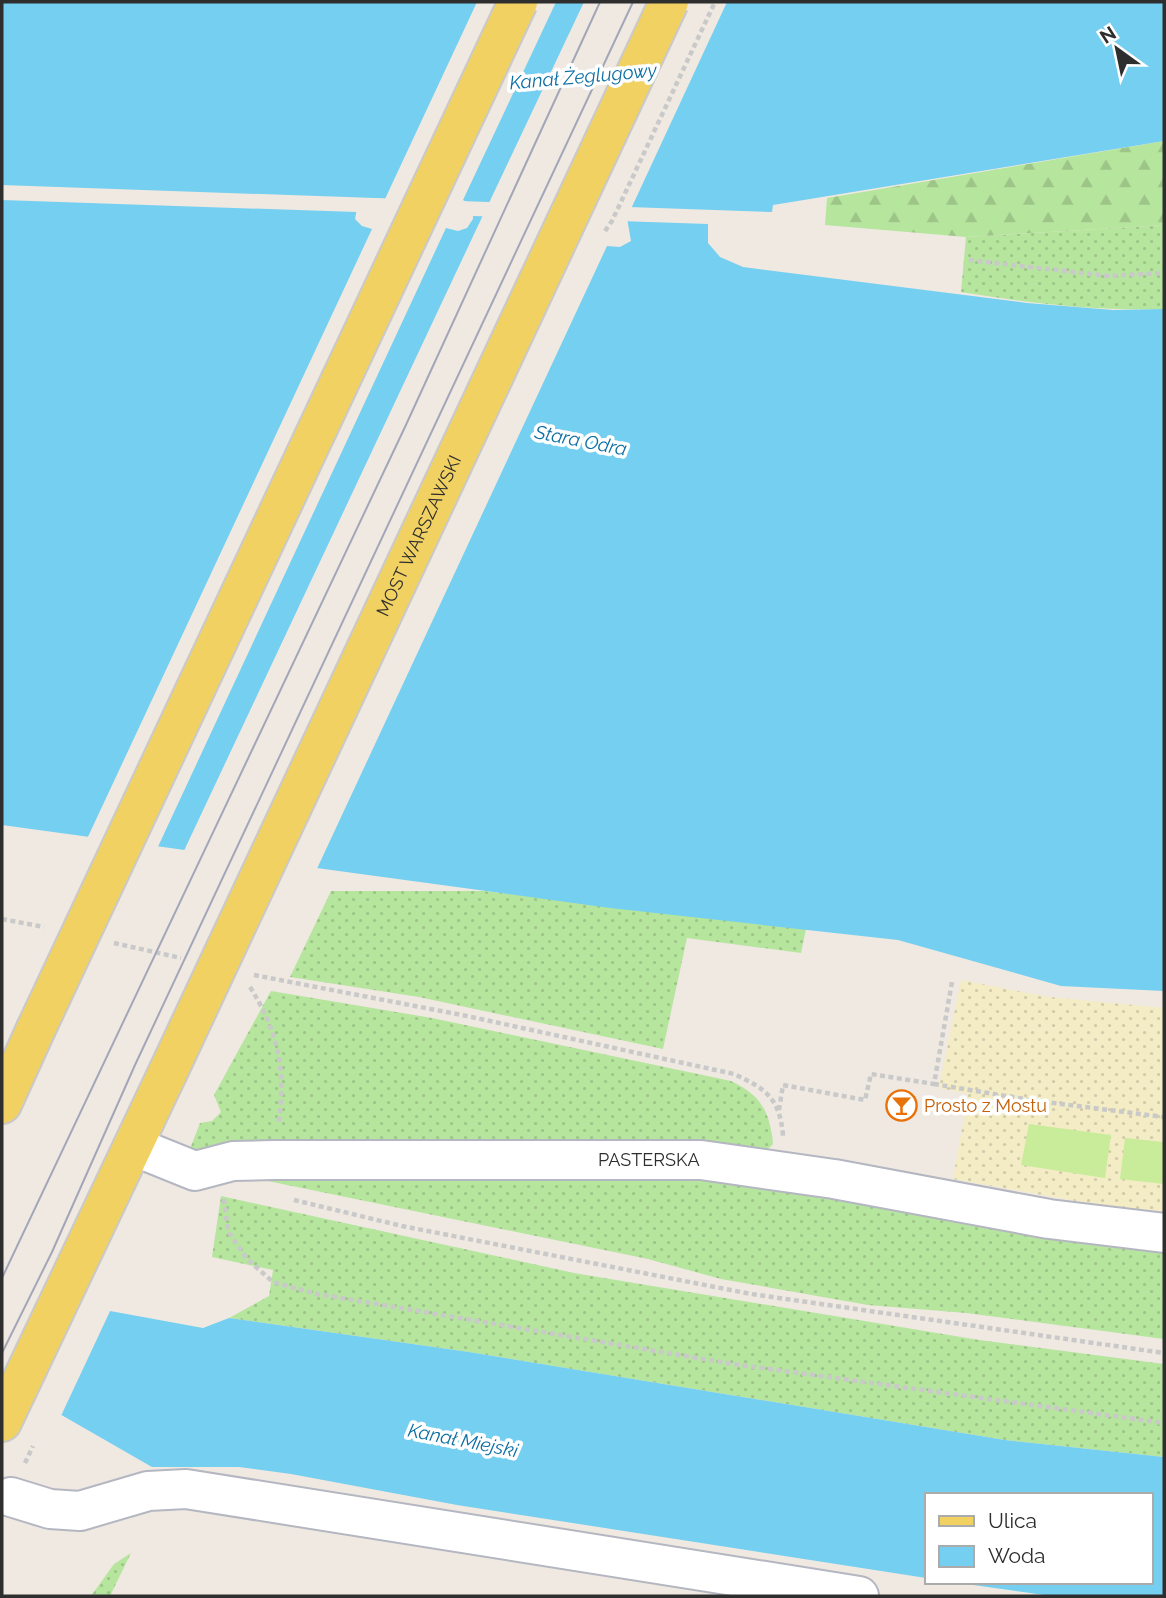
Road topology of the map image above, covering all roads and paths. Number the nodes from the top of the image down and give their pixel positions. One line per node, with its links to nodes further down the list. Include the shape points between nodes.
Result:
1 (518, 2): 13 (main road, bridge)
2 (669, 2): 17 (main road, MOST WARSZAWSKI, bridge)
3 (969, 260): 4 (path, via 1108,276)
4 (1164, 273)
5 (2, 919): 6 (path)
6 (56, 929)
7 (108, 942): 8 (path)
8 (187, 960)
9 (253, 974): 14 (path, via 734,1074 763,1087)
10 (246, 981): 16 (path, via 264,1010 281,1064 284,1090)
11 (952, 982): 12 (path)
12 (934, 1084): 14 (path, via 870,1074 865,1100 783,1085); 15 (path)
13 (2, 1104)
14 (779, 1111): 18 (path, via 783,1134)
15 (1164, 1117)
16 (276, 1136)
17 (133, 1146): 19 (lane); 23 (main road, MOST WARSZAWSKI)
18 (780, 1172): 19 (lane, PASTERSKA, via 701,1160 425,1158 233,1161); 21 (lane, PASTERSKA, via 1049,1219)
19 (209, 1176): 24 (path, via 228,1231 247,1259 273,1282 317,1294 733,1364)
20 (286, 1198): 22 (path, via 402,1226 751,1294)
21 (1164, 1233)
22 (1164, 1353)
23 (2, 1422)
24 (1164, 1423)
25 (11, 1497): 26 (lane, via 50,1509 80,1511 148,1491 186,1489)
26 (859, 1596)

